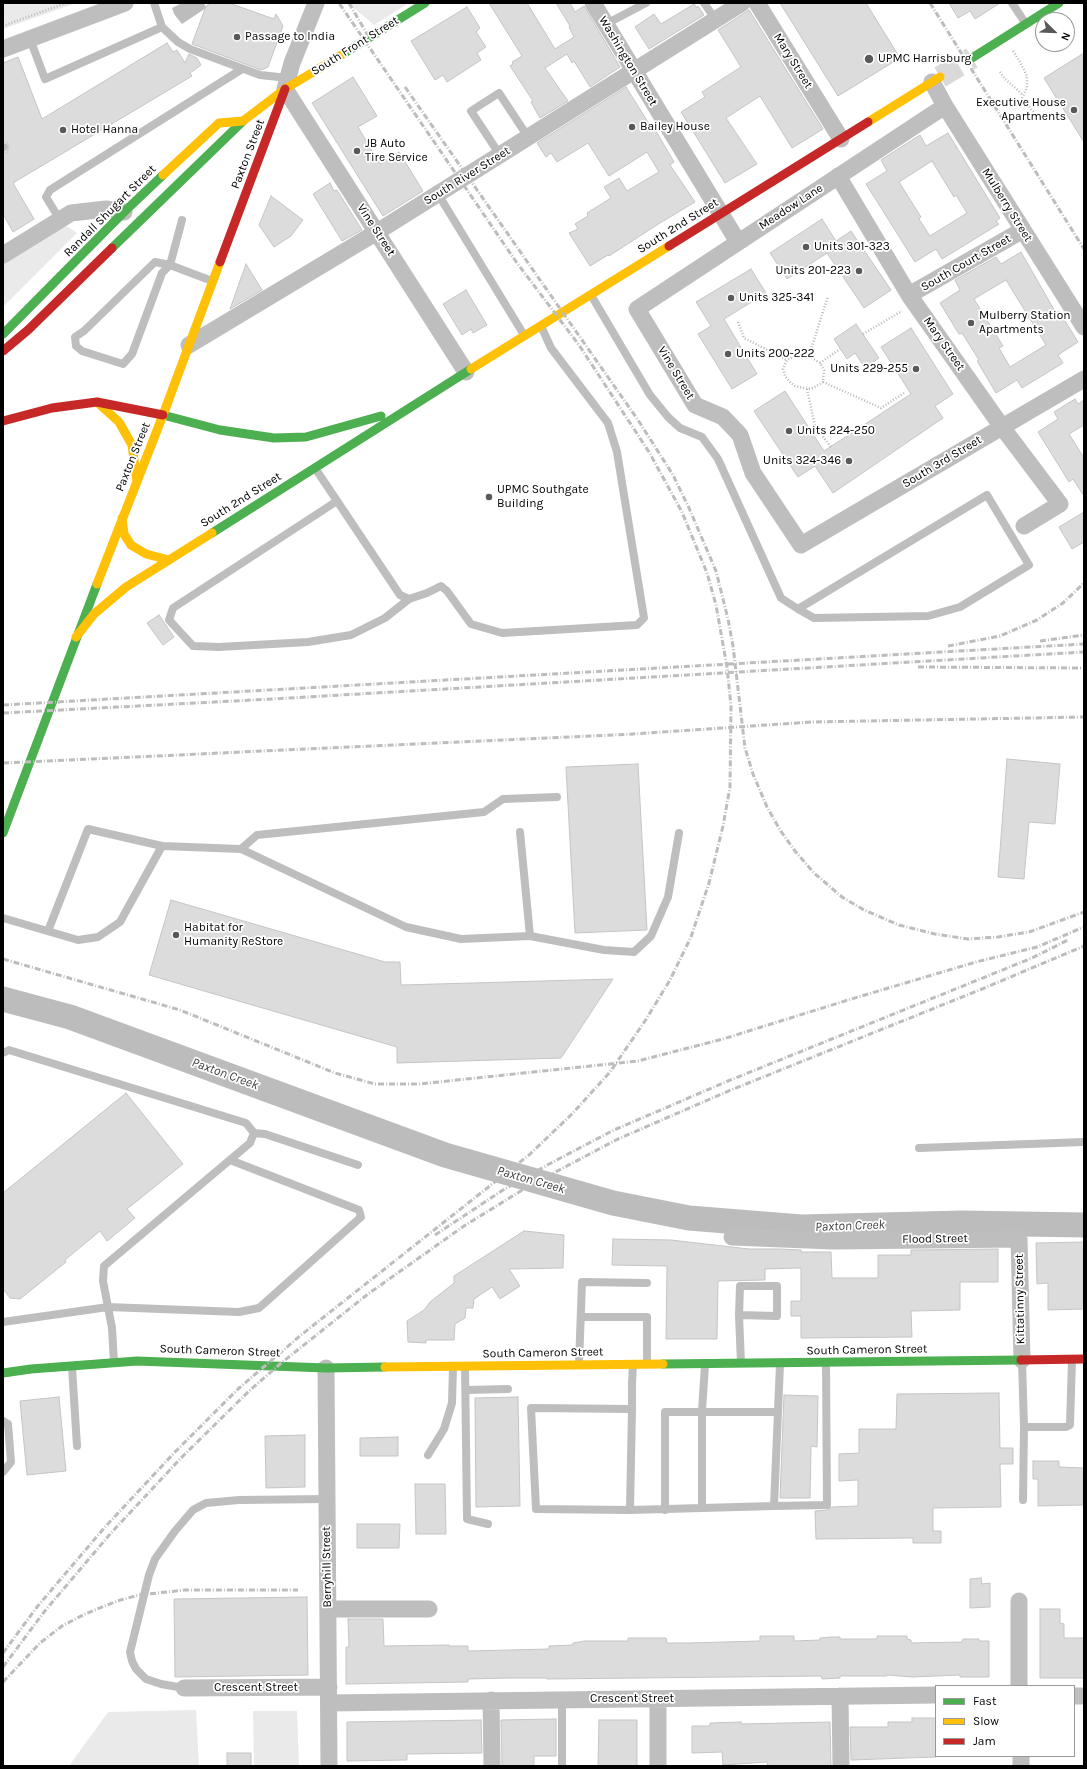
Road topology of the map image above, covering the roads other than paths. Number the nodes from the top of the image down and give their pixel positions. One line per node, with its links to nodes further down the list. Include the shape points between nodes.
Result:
1 (126, 3): 16 (street)
2 (154, 3): 15 (lane)
3 (316, 3): 22 (street, South Front Street, via 292,63)
4 (425, 3): 22 (main road, South Front Street)
5 (592, 3): 13 (street, Washington Street)
6 (646, 3): 13 (lane)
7 (704, 3): 12 (lane)
8 (742, 3): 12 (street, South River Street)
9 (757, 3): 26 (street, Mary Street)
10 (1012, 3): 14 (lane)
11 (1059, 3): 14 (main road)
12 (716, 20): 20 (street, South River Street)
13 (606, 24): 20 (street, Washington Street)
14 (1026, 24): 18 (main road)
15 (162, 26): 16 (lane, via 45,79); 19 (lane, via 178,42 190,49)
16 (30, 39): 17 (street)
17 (3, 49)
18 (972, 58)
19 (242, 69): 22 (lane); 32 (lane, via 50,190 46,197)
20 (634, 72): 25 (street, South River Street); 31 (street, Washington Street)
21 (936, 80): 23 (street, Mulberry Street); 26 (main road, South 2nd Street)
22 (287, 83): 24 (main road, South Front Street); 35 (street, Vine Street); 39 (main road, Paxton Street)
23 (945, 106): 28 (street, Meadow Lane); 34 (street, Mulberry Street)
24 (243, 121): 30 (main road, Randall Shugart Street, via 219,123); 48 (main road, South Front Street, via 28,330)
25 (528, 137): 27 (street, South River Street); 27 (lane, via 499,93 471,111)
26 (841, 139): 31 (main road, South 2nd Street)
27 (500, 155): 29 (street, South River Street)
28 (838, 176): 36 (street, Meadow Lane); 41 (street, Mary Street)
29 (438, 194): 35 (street, South River Street); 46 (lane)
30 (124, 212): 32 (street, via 78,212 70,213); 45 (main road, Randall Shugart Street)
31 (721, 214): 36 (street, Washington Street); 40 (main road, South 2nd Street)
32 (60, 220): 37 (street)
33 (182, 220): 38 (lane)
34 (1023, 230): 41 (street, South Court Street); 44 (street, Mulberry Street)
35 (377, 232): 47 (street, South River Street); 49 (street, Vine Street)
36 (738, 242): 42 (street, Meadow Lane)
37 (3, 255)
38 (170, 265): 38 (lane, via 162,273 132,354 123,364 82,351 76,346 75,337 84,332 155,262); 39 (lane)
39 (213, 281): 47 (main road, Paxton Street)
40 (591, 294): 43 (main road, South 2nd Street); 64 (lane, via 650,395 680,428 702,437 718,459 781,598)
41 (912, 299): 55 (street, Mary Street)
42 (637, 308): 61 (street, Vine Street, via 695,405 723,417 740,435 752,473)
43 (541, 326): 46 (main road, South 2nd Street); 63 (lane, via 551,348 608,423 617,452 644,618 637,625 502,633 471,624 441,586)
44 (1084, 327)
45 (3, 334)
46 (525, 336): 49 (main road, South 2nd Street)
47 (189, 345): 53 (main road, Paxton Street)
48 (3, 351)
49 (466, 372): 51 (main road, South 2nd Street)
50 (1084, 379): 55 (street, South 3rd Street)
51 (428, 396): 53 (main road, South 2nd Street, via 345,428 306,437 274,438 250,435); 56 (main road, South 2nd Street)
52 (97, 402): 53 (main road, South 2nd Street); 54 (main road, South 2nd Street, via 52,408); 57 (main road, via 119,422 132,445)
53 (163, 415): 57 (main road, Paxton Street)
54 (3, 421)
55 (1002, 427): 60 (street, Mary Street, via 1060,504); 61 (street, South 3rd Street)
56 (315, 468): 58 (lane); 62 (main road, South 2nd Street)
57 (137, 482): 59 (main road, Paxton Street)
58 (338, 501): 63 (lane, via 400,595); 63 (lane, via 173,608 169,620 194,646 308,642 351,635 385,618)
59 (122, 518): 62 (main road, via 124,534 131,545 146,554); 65 (main road, Paxton Street)
60 (1024, 526)
61 (801, 545)
62 (170, 560): 65 (main road, South 2nd Street, via 107,602)
63 (409, 599)
64 (798, 608): 64 (lane, via 814,618 928,616 960,607 1029,565 987,495)
65 (76, 637): 68 (main road, Paxton Street)
66 (557, 797): 71 (lane, via 503,799 484,812 257,835)
67 (520, 832): 74 (lane)
68 (3, 833)
69 (679, 833): 74 (lane, via 668,897 651,936 634,952 604,950)
70 (162, 846): 71 (lane); 73 (lane, via 120,922 98,937 78,940); 73 (lane, via 88,829)
71 (241, 849): 74 (lane, via 406,927 461,939)
72 (3, 918): 73 (lane)
73 (48, 931)
74 (530, 936)
75 (3, 1053): 76 (lane, via 9,1050 246,1124)
76 (254, 1133): 79 (lane, via 250,1143); 80 (lane, via 265,1134)
77 (1084, 1142): 78 (lane)
78 (919, 1148)
79 (230, 1160): 84 (lane, via 104,1266 103,1282); 84 (lane, via 359,1210 360,1217 258,1308 239,1312)
80 (358, 1165)
81 (732, 1237): 82 (street, Flood Street, via 832,1241)
82 (1019, 1238): 89 (street, Kittatinny Street)
83 (647, 1283): 86 (lane, via 582,1282)
84 (108, 1307): 87 (lane); 91 (lane)
85 (740, 1315): 85 (lane, via 740,1286 777,1286 777,1316); 94 (lane)
86 (581, 1317): 93 (lane, via 647,1317); 98 (lane)
87 (3, 1322)
88 (1084, 1359): 90 (main road, South Cameron Street)
89 (1022, 1360): 90 (main road, South Cameron Street); 92 (main road, South Cameron Street); 110 (lane)
90 (1072, 1360): 110 (lane, via 1071,1423 1066,1427)
91 (114, 1362): 99 (main road, South Cameron Street); 102 (main road, South Cameron Street, via 137,1360)
92 (826, 1362): 95 (main road, South Cameron Street); 116 (lane, via 827,1505)
93 (647, 1363): 96 (main road, South Cameron Street); 97 (main road, South Cameron Street)
94 (741, 1363): 95 (main road, South Cameron Street); 97 (main road, South Cameron Street)
95 (780, 1363): 108 (lane)
96 (633, 1364): 98 (main road, South Cameron Street); 106 (lane)
97 (705, 1364): 107 (lane)
98 (579, 1365): 101 (main road, South Cameron Street)
99 (72, 1366): 103 (main road, South Cameron Street); 111 (lane)
100 (453, 1366): 101 (main road, South Cameron Street); 102 (main road, South Cameron Street); 112 (lane, via 452,1403 444,1429)
101 (466, 1366): 105 (lane)
102 (326, 1368): 114 (street, Berryhill Street)
103 (3, 1373)
104 (508, 1389): 105 (lane)
105 (466, 1390): 120 (lane, via 467,1519)
106 (632, 1409): 118 (lane); 118 (lane, via 531,1408 536,1509)
107 (702, 1411): 108 (lane); 117 (lane); 119 (lane, via 665,1412)
108 (778, 1412): 116 (lane)
109 (3, 1420): 113 (lane, via 8,1424 11,1462)
110 (1024, 1427): 115 (lane)
111 (77, 1446)
112 (428, 1455)
113 (3, 1472)
114 (327, 1499): 123 (street, Berryhill Street); 125 (lane, via 206,1503 193,1510 175,1531 156,1559 149,1575 130,1652 136,1669 146,1679)
115 (1023, 1500)
116 (774, 1506): 117 (lane)
117 (702, 1508): 119 (lane)
118 (630, 1510): 119 (lane)
119 (665, 1510)
120 (488, 1524)
121 (1019, 1601): 124 (street)
122 (428, 1608): 123 (street)
123 (328, 1609): 126 (street, Berryhill Street)
124 (1019, 1685)
125 (184, 1688): 126 (street, Crescent Street)
126 (329, 1695): 131 (street, Crescent Street); 132 (street, Berryhill Street)
127 (935, 1695): 128 (street, Crescent Street)
128 (840, 1696): 130 (street, Crescent Street); 136 (street)
129 (562, 1699): 130 (street, Crescent Street); 131 (street, Crescent Street); 134 (lane)
130 (658, 1699): 135 (street)
131 (491, 1700): 133 (street)
132 (329, 1766)
133 (492, 1766)
134 (562, 1766)
135 (658, 1766)
136 (841, 1766)

